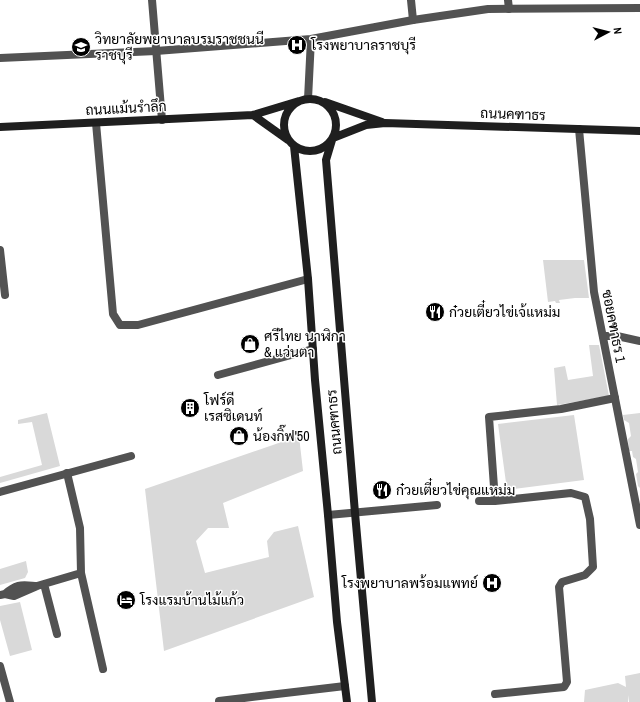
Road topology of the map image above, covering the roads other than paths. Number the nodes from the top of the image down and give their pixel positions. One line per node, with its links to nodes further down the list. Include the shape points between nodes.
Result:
1 (152, 0): 8 (street)
2 (411, 0): 6 (street)
3 (508, 0): 5 (street)
4 (640, 8): 5 (street)
5 (508, 9): 6 (street)
6 (413, 20): 7 (street)
7 (311, 38): 8 (street); 10 (street)
8 (156, 51): 9 (street); 14 (street)
9 (0, 58)
10 (308, 99): 11 (street); 12 (street)
11 (299, 101): 13 (street, ถนนแม้นรำลึก); 21 (street, via 287,112 284,120 286,136)
12 (320, 101): 15 (street, ถนนคฑาธร); 20 (street, via 329,107 335,116 336,128)
13 (252, 115): 14 (street, ถนนแม้นรำลึก); 21 (street)
14 (162, 120): 16 (street, ถนนแม้นรำลึก)
15 (385, 122): 18 (street, ถนนคฑาธร); 20 (street, ถนนคฑาธร, via 366,125)
16 (96, 123): 17 (street, ถนนแม้นรำลึก); 23 (street, via 113,314 120,325 138,325)
17 (0, 127)
18 (579, 130): 19 (street, ถนนคฑาธร); 25 (street, ซอยคฑาธร 1, via 594,292)
19 (640, 131)
20 (332, 139): 21 (street, via 324,148 314,151 303,150); 36 (street, ถนนคฑาธร, via 326,160)
21 (292, 144): 23 (street, ถนนคฑาธร)
22 (0, 250): 24 (street)
23 (308, 279): 27 (street, ถนนคฑาธร)
24 (5, 295)
25 (603, 336): 26 (street); 29 (street, ซอยคฑาธร 1)
26 (640, 341)
27 (313, 349): 28 (street); 37 (street, ถนนคฑาธร)
28 (218, 375)
29 (615, 398): 34 (street, via 561,409 489,417); 38 (street, ซอยคฑาธร 1)
30 (131, 456): 31 (street)
31 (67, 473): 32 (street); 39 (street, via 80,528)
32 (0, 492)
33 (479, 501): 34 (street)
34 (495, 501): 46 (street, via 571,493 584,497 590,519 593,567 585,575 562,582 559,587 567,682 564,687)
35 (436, 505): 36 (street)
36 (355, 513): 37 (street); 50 (street, ถนนคฑาธร)
37 (328, 515): 45 (street, ถนนคฑาธร)
38 (640, 525)
39 (81, 573): 40 (street); 44 (street)
40 (41, 585): 41 (street, via 12,587); 42 (street)
41 (2, 594)
42 (57, 634)
43 (0, 666): 47 (street)
44 (103, 669)
45 (345, 686): 48 (street); 49 (street, ถนนคฑาธร)
46 (495, 694)
47 (10, 702)
48 (219, 702)
49 (347, 702)
50 (372, 702)

